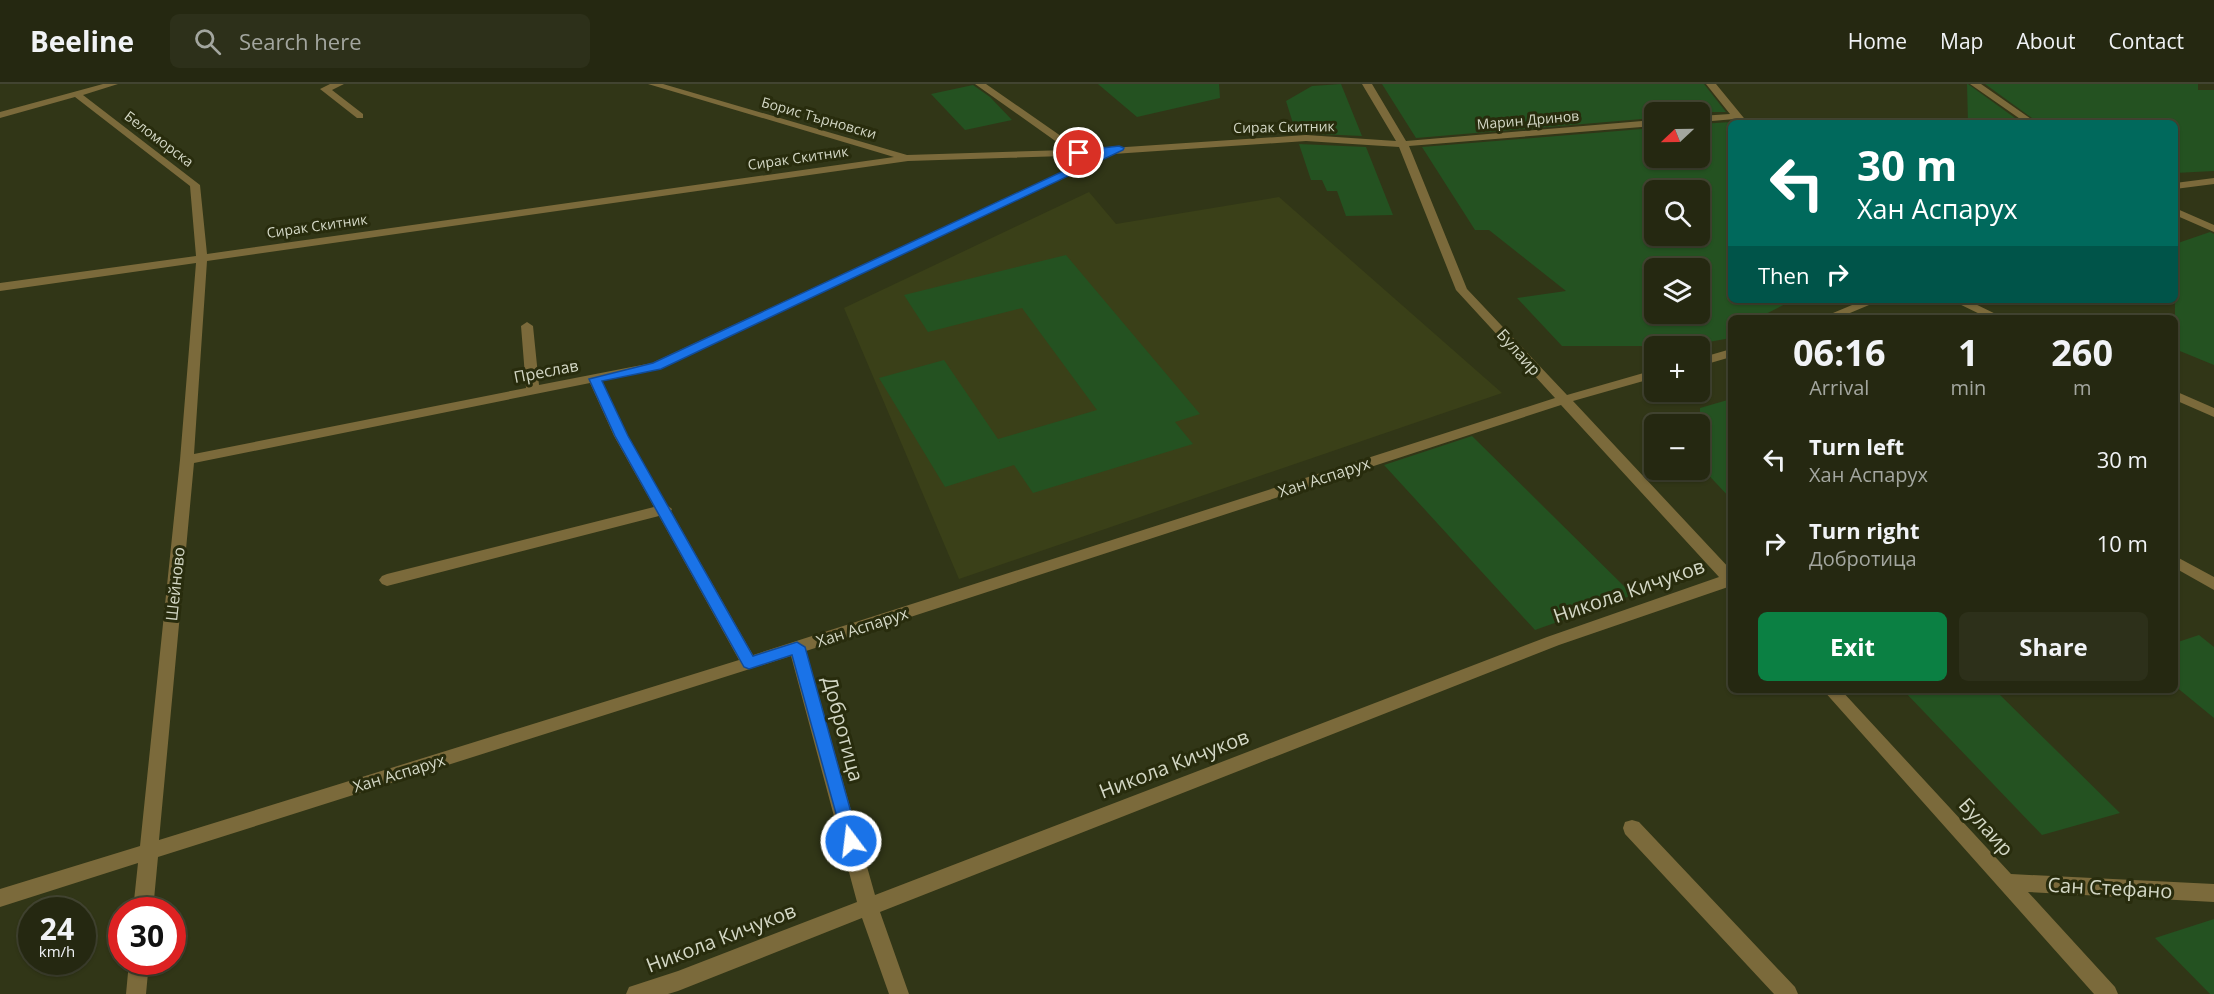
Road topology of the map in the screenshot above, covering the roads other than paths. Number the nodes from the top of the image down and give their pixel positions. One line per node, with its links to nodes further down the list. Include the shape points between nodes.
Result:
1 (113, 84): 8 (street)
2 (339, 84): 10 (street, via 326,89)
3 (654, 84): 18 (street, Борис Търновски)
4 (980, 84): 17 (street)
5 (1367, 84): 15 (street, Булаир)
6 (1711, 84): 12 (street)
7 (1975, 84): 13 (street)
8 (76, 94): 9 (street); 23 (street, Беломорска, via 195,185)
9 (0, 116)
10 (360, 116)
11 (1710, 119): 12 (street)
12 (1740, 119)
13 (2028, 120)
14 (1644, 124): 15 (street, Марин Дринов)
15 (1403, 144): 16 (street, Сирак Скитник, via 1306,138); 36 (street, Булаир, via 1462,290)
16 (1119, 148): 17 (street, Сирак Скитник); 33 (street, Преслав, via 656,366)
17 (1079, 153): 18 (street, Сирак Скитник)
18 (908, 158): 23 (street, Сирак Скитник)
19 (2214, 181): 20 (street)
20 (2178, 186)
21 (2178, 212): 22 (street)
22 (2214, 229)
23 (202, 257): 24 (street, Сирак Скитник); 38 (street, Шейново)
24 (0, 287)
25 (1867, 303): 27 (street)
26 (1965, 303): 28 (street)
27 (1835, 315)
28 (1991, 315)
29 (527, 326): 34 (street)
30 (1728, 354): 31 (street)
31 (1710, 359)
32 (1644, 377): 36 (street, Хан Аспарух)
33 (595, 379): 34 (street, Преслав); 39 (street, via 621,436)
34 (533, 390): 38 (street, Преслав)
35 (2178, 396): 37 (street)
36 (1563, 400): 41 (street, Булаир); 45 (street, Хан Аспарух)
37 (2214, 413)
38 (187, 460): 49 (street, Шейново)
39 (665, 509): 42 (street); 46 (street)
40 (2178, 563): 44 (street)
41 (1728, 576)
42 (387, 580)
43 (1728, 580): 54 (street, Никола Кичуков, via 1553,641)
44 (2214, 584)
45 (797, 647): 46 (street, Хан Аспарух); 54 (street, Добротица)
46 (749, 663): 49 (street, Хан Аспарух)
47 (1834, 693): 50 (street, Булаир)
48 (1632, 828): 60 (street)
49 (148, 852): 52 (street, Шейново); 53 (street, Хан Аспарух)
50 (2006, 882): 51 (street, Сан Стефано); 61 (street, Булаир)
51 (2214, 893)
52 (144, 897)
53 (0, 898)
54 (868, 906): 56 (street, Никола Кичуков); 59 (street, Добротица)
55 (138, 975): 57 (street)
56 (677, 988): 58 (street, Никола Кичуков)
57 (136, 994)
58 (636, 994)
59 (899, 994)
60 (1788, 994)
61 (2108, 994)

